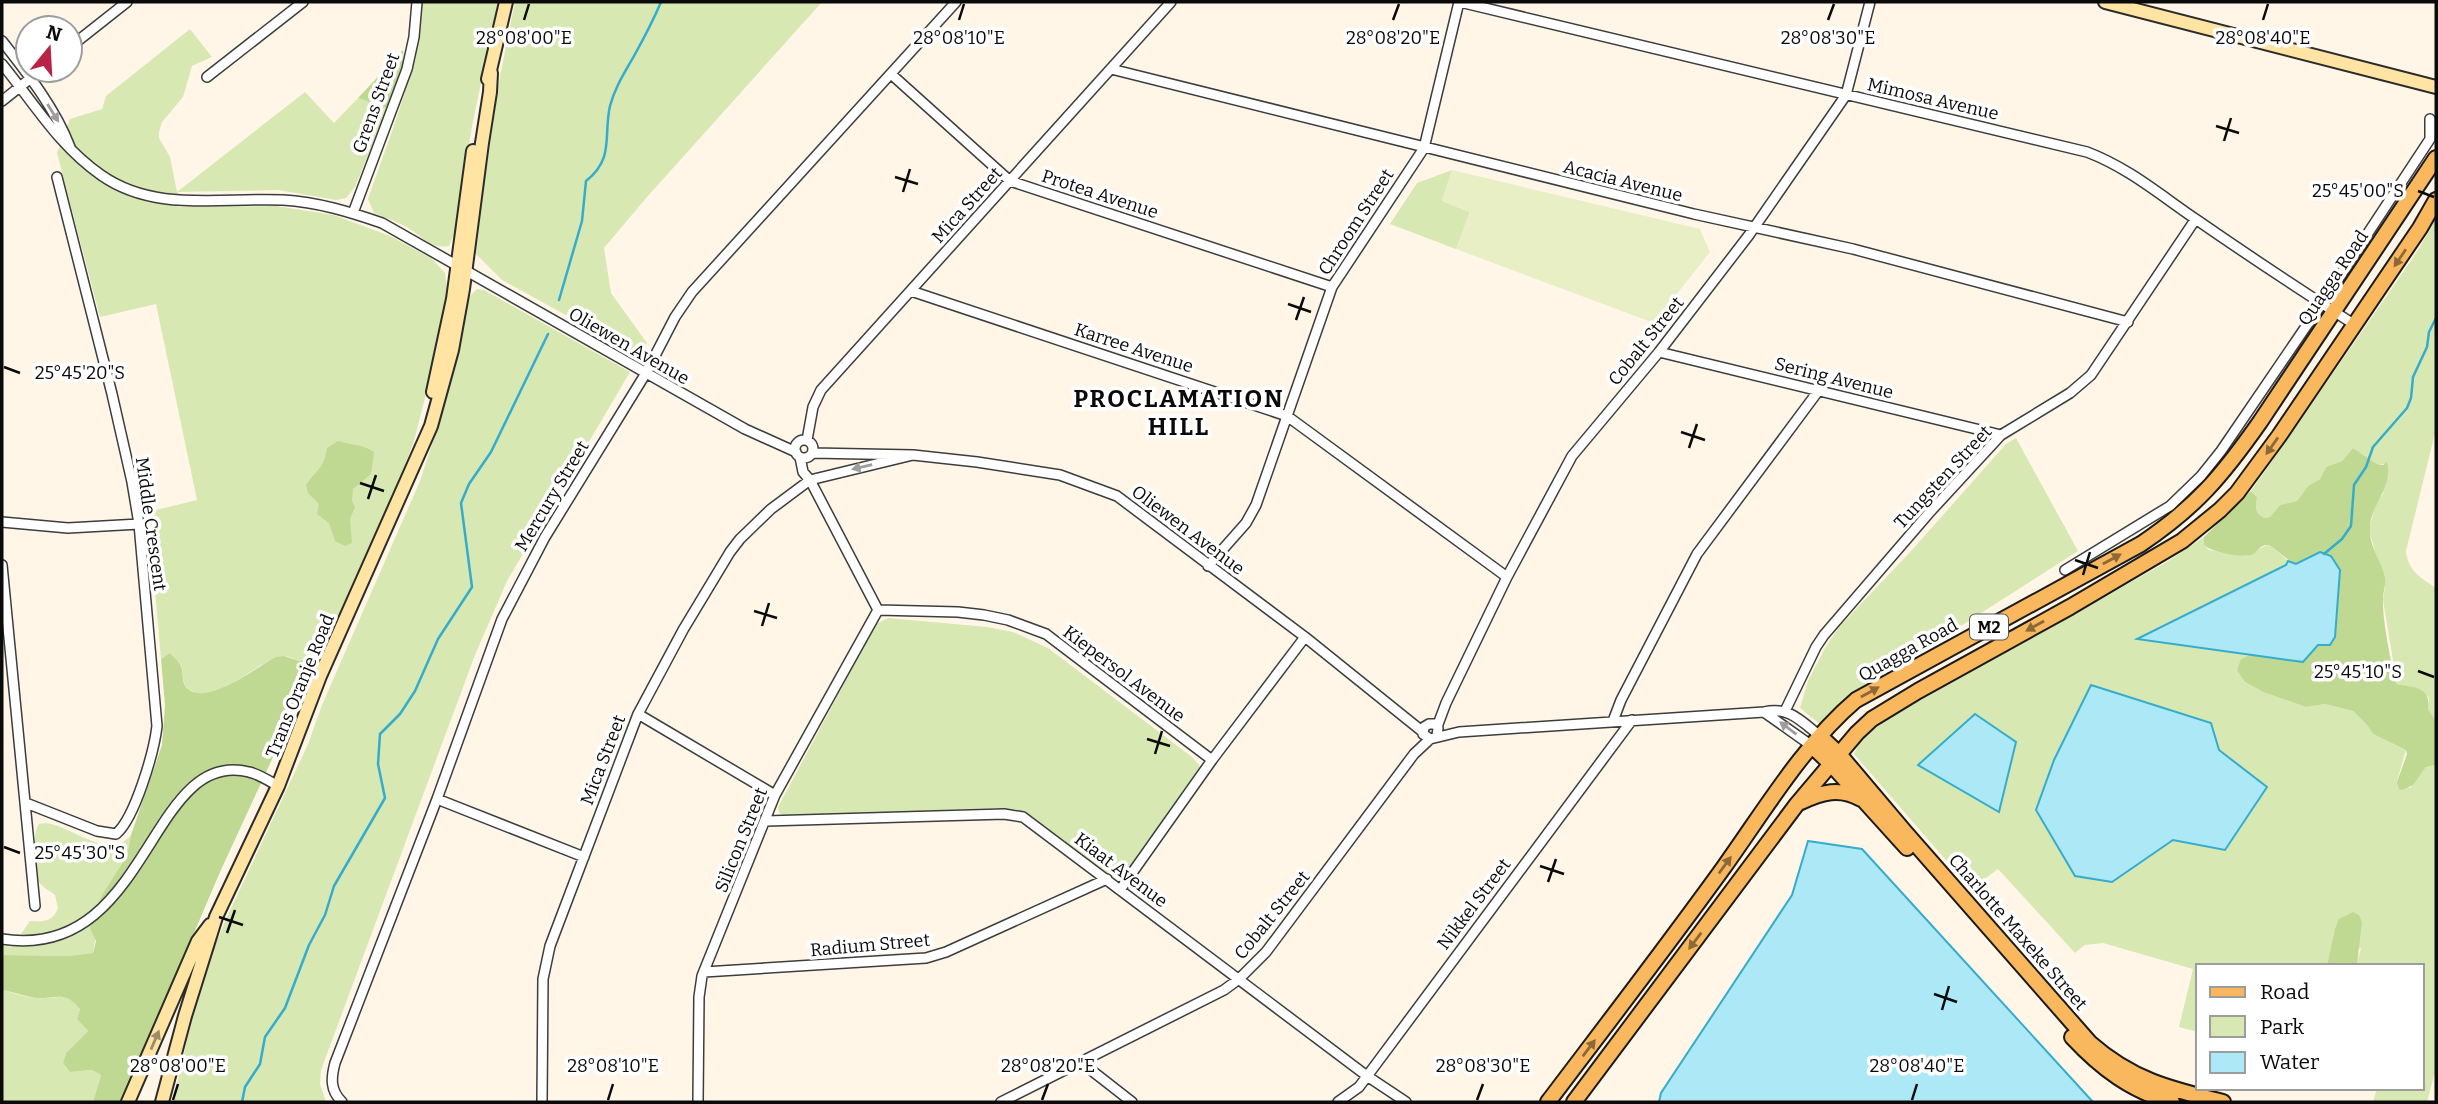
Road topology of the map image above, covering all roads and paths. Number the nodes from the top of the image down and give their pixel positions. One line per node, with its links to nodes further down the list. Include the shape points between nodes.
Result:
1 (127, 2): 10 (street)
2 (303, 2): 16 (street)
3 (417, 2): 32 (street, Grens Street, via 410,61)
4 (506, 2): 35 (main road, Trans Oranje Road, via 473,150)
5 (956, 2): 15 (street, Mercury Street)
6 (1171, 2): 14 (street, Mica Street)
7 (1460, 2): 23 (street, Mimosa Avenue); 26 (street, Chroom Street)
8 (1870, 2): 23 (street, Cobalt Street)
9 (2113, 3): 18 (main road)
10 (84, 36)
11 (2, 41): 12 (street)
12 (14, 56)
13 (2, 64): 21 (street)
14 (1111, 69): 26 (street, Acacia Avenue); 30 (street, Mica Street)
15 (891, 74): 30 (street, Protea Avenue); 42 (street, Mercury Street, via 692,292)
16 (207, 78)
17 (2436, 80): 18 (main road)
18 (2420, 83): 22 (main road)
19 (23, 84): 21 (street)
20 (35, 84): 27 (street, one-way to 27)
21 (20, 86): 24 (street); 27 (street, via 47,125)
22 (2436, 87)
23 (1846, 95): 33 (street, Mimosa Avenue, via 2113,161); 34 (street, Cobalt Street)
24 (2, 102)
25 (2430, 119): 38 (street, Quagga Road, via 2430,139)
26 (1424, 148): 34 (street, Acacia Avenue); 36 (street, Chroom Street)
27 (71, 149): 32 (street, via 110,181 151,198 285,200)
28 (2436, 158): 38 (main road, Quagga Road / M2)
29 (57, 177): 50 (street, Middle Crescent, via 112,394)
30 (1010, 181): 36 (street, Protea Avenue); 37 (street, Mica Street)
31 (2436, 200): 40 (main road, M2, one-way to 40)
32 (353, 213): 35 (street, via 405,234)
33 (2195, 220): 38 (street, Mimosa Avenue); 39 (street, Tungsten Street)
34 (1754, 228): 39 (street, Acacia Avenue, via 1853,249); 41 (street, Cobalt Street)
35 (461, 269): 42 (street, Oliewen Avenue); 66 (main road, Trans Oranje Road, via 414,467 320,677)
36 (1332, 287): 44 (street, Chroom Street)
37 (911, 291): 44 (street, Karree Avenue); 46 (street, Mica Street, via 821,390)
38 (2328, 307): 40 (street, Mimosa Avenue); 53 (street, Quagga Road, via 2201,476 2170,506); 63 (main road, Quagga Road / M2, one-way to 38, via 1856,700 2174,521 2236,457)
39 (2128, 322): 45 (street, Tungsten Street, via 2084,383)
40 (2355, 326): 64 (main road, M2, one-way to 64, via 2255,470 2220,510 2182,541 1872,719)
41 (1659, 352): 43 (street, Sering Avenue); 54 (street, Cobalt Street, via 1572,456)
42 (646, 373): 46 (street, Oliewen Avenue, via 777,445); 68 (street, Mercury Street, via 516,590)
43 (1819, 390): 45 (street, Sering Avenue); 61 (street, via 1691,564)
44 (1287, 416): 52 (street, Chroom Street, via 1252,513); 54 (street, Karree Avenue)
45 (2001, 435): 57 (street, Tungsten Street, via 1833,623)
46 (805, 449): 47 (street, Oliewen Avenue); 48 (street, via 802,470)
47 (913, 455): 48 (street, Oliewen Avenue, one-way to 48); 52 (street, Oliewen Avenue, via 1072,478 1135,507)
48 (810, 480): 55 (street); 59 (street, Mica Street, via 771,509 730,552)
49 (2, 522): 50 (street, via 68,528)
50 (139, 524): 70 (street, Middle Crescent, via 158,726 132,810 118,832 111,834)
51 (2, 565): 70 (street)
52 (1208, 566): 56 (street, Oliewen Avenue)
53 (2065, 570)
54 (1507, 577): 62 (street, Cobalt Street)
55 (878, 610): 65 (street, Kiepersol Avenue, via 984,615 1046,634); 67 (street, Silicon Street)
56 (1305, 637): 62 (street, Oliewen Avenue, via 1406,717); 65 (street)
57 (1785, 711): 58 (street); 63 (street)
58 (1764, 712): 60 (street); 63 (street, one-way to 58)
59 (638, 715): 67 (street); 73 (street, Mica Street)
60 (1632, 720): 61 (street); 82 (street, Nikkel Street)
61 (1613, 721): 62 (street)
62 (1430, 730): 80 (street, Cobalt Street, via 1266,952)
63 (1816, 741): 64 (main road, Charlotte Maxeke Street); 92 (main road, Quagga Road / M2, one-way to 63)
64 (1835, 759): 69 (main road, Charlotte Maxeke Street); 71 (main road, M2); 95 (main road, Charlotte Maxeke Street, via 2090,1043 2141,1078)
65 (1212, 760): 75 (street)
66 (278, 786): 77 (main road, Trans Oranje Road); 78 (street, via 241,770 203,778 185,792 118,892 92,919 46,939)
67 (775, 794): 72 (street, Silicon Street)
68 (437, 799): 73 (street); 83 (street, Mercury Street, via 335,1063 332,1084)
69 (1865, 802): 71 (main road, via 1832,791); 94 (main road, Charlotte Maxeke Street, via 2092,1059 2130,1086)
70 (26, 803): 76 (street)
71 (1797, 804): 93 (main road, M2, one-way to 93)
72 (766, 821): 74 (street, Kiaat Avenue, via 1014,815); 79 (street, Silicon Street)
73 (584, 857): 86 (street, Mica Street, via 547,957 542,998)
74 (1107, 879): 75 (street, Kiaat Avenue); 79 (street, Radium Street, via 926,958)
75 (1120, 890): 80 (street, Kiaat Avenue)
76 (35, 906)
77 (216, 917): 84 (main road, Trans Oranje Road, one-way to 77, via 198,941); 85 (main road, Trans Oranje Road)
78 (2, 939)
79 (704, 972): 87 (street, Silicon Street, via 699,997)
80 (1239, 979): 81 (street, Cobalt Street); 82 (street, Kiaat Avenue)
81 (1082, 1063): 88 (street, Cobalt Street); 89 (street)
82 (1367, 1076): 90 (street, Nikkel Street); 91 (street, Kiaat Avenue)
83 (339, 1099)
84 (128, 1102)
85 (162, 1102)
86 (542, 1102)
87 (698, 1102)
88 (1001, 1102)
89 (1132, 1102)
90 (1338, 1102)
91 (1406, 1102)
92 (1548, 1102)
93 (1573, 1102)
94 (2172, 1102)
95 (2223, 1102)

